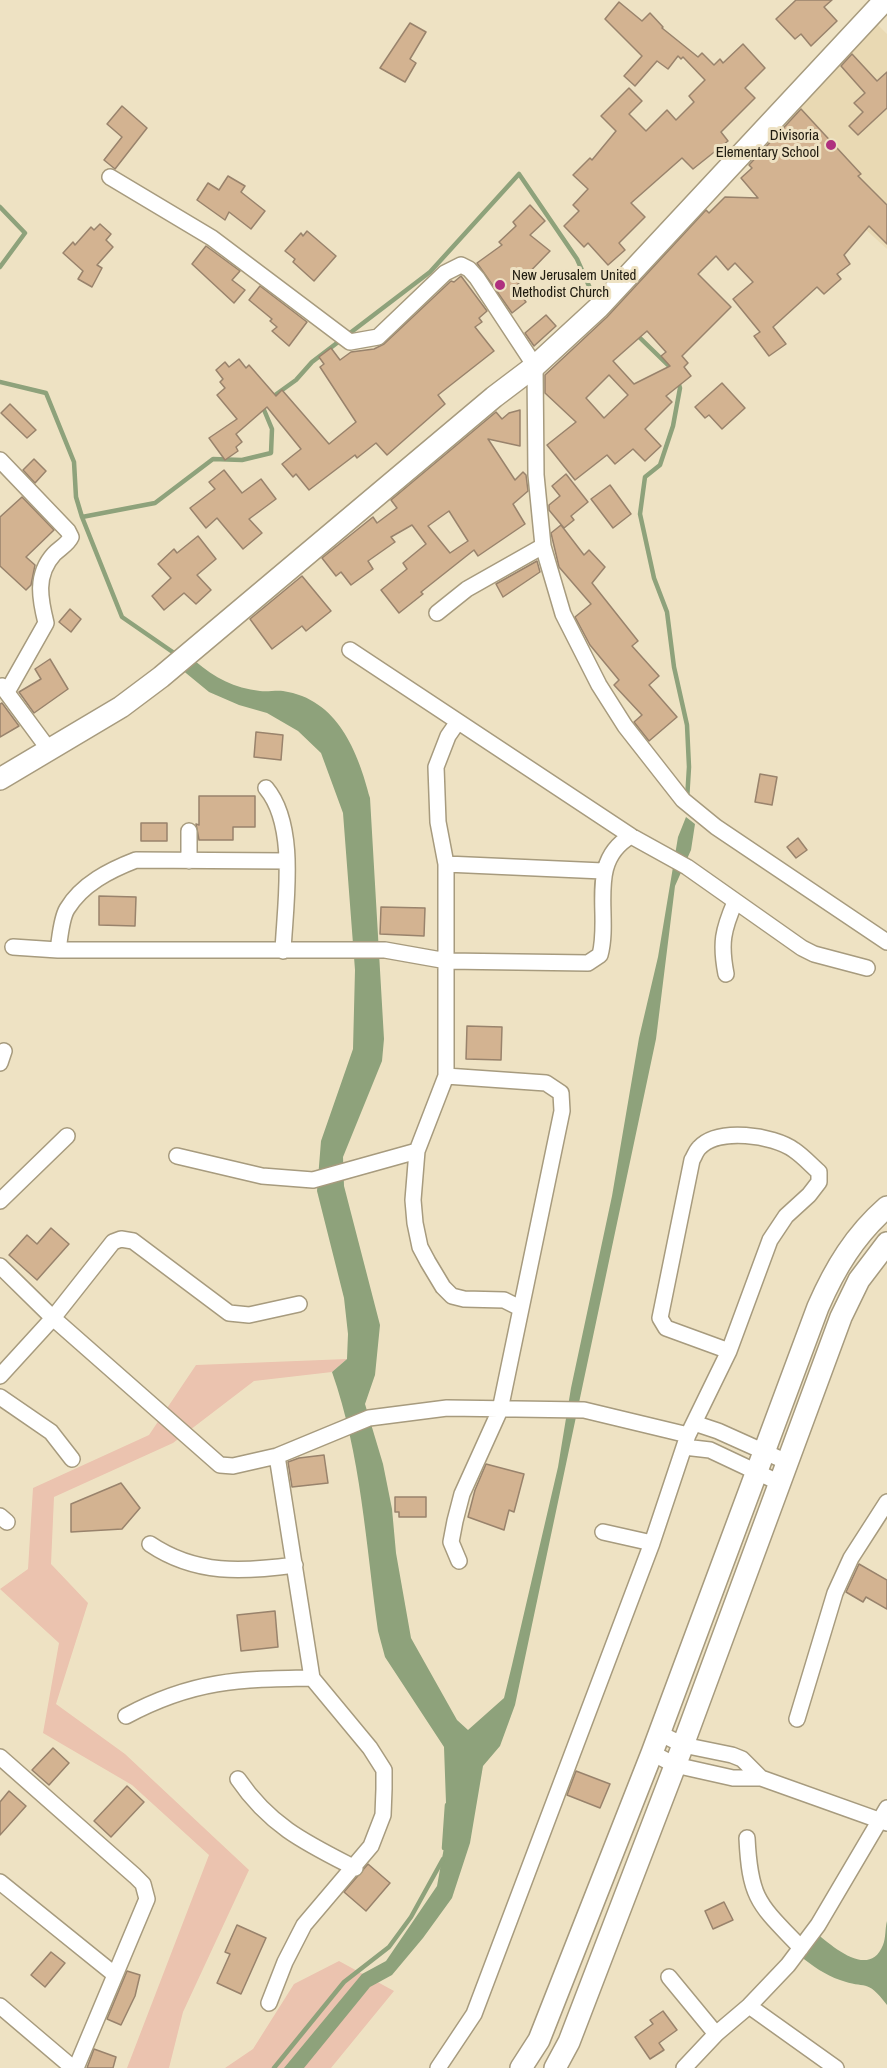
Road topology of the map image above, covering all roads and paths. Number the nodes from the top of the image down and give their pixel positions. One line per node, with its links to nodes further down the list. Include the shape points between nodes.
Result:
1 (885, 0): 3 (street, via 598,308)
2 (111, 177): 3 (street, via 212,238 350,342 378,338 445,273 461,265 469,269 499,309)
3 (535, 366): 5 (street, via 536,476); 10 (street, via 161,677)
4 (0, 460): 8 (street, via 71,537 53,555 39,584 46,623)
5 (543, 546): 6 (street, via 467,589); 20 (street, via 563,614 599,685 625,726 689,804 716,827)
6 (437, 614)
7 (350, 650): 9 (street)
8 (3, 687): 10 (street)
9 (457, 723): 14 (street); 17 (street, via 436,767 438,822)
10 (50, 751): 11 (street)
11 (0, 780)
12 (266, 788): 16 (street, via 284,825)
13 (189, 831): 15 (street)
14 (631, 836): 18 (street, via 618,843); 19 (street, via 687,867)
15 (189, 861): 16 (street); 22 (street, via 136,860 103,874 66,910)
16 (286, 861): 23 (street)
17 (446, 864): 18 (street); 24 (street)
18 (603, 871): 24 (street, via 604,942 600,956 588,963)
19 (735, 902): 25 (street, via 814,954); 26 (street, via 723,932)
20 (887, 942)
21 (13, 947): 22 (street)
22 (58, 950): 23 (street)
23 (283, 951): 24 (street, via 385,950)
24 (447, 961): 27 (street)
25 (867, 968)
26 (726, 974)
27 (446, 1076): 29 (street); 36 (street, via 546,1083 561,1093 562,1111)
28 (67, 1136): 31 (street)
29 (417, 1151): 30 (street, via 313,1180 262,1176); 36 (street, via 415,1223 420,1247 442,1287 452,1296 504,1300)
30 (177, 1156)
31 (0, 1201)
32 (887, 1207): 43 (street, via 860,1234 835,1268)
33 (887, 1243): 46 (street, via 859,1280 841,1317)
34 (0, 1266): 37 (street)
35 (299, 1304): 37 (street, via 249,1315 229,1313 133,1241 121,1239 113,1242)
36 (520, 1308): 41 (street)
37 (53, 1318): 39 (street); 44 (street, via 220,1465)
38 (729, 1351): 38 (street, via 770,1239 819,1182 819,1172 793,1149 771,1139 743,1135 715,1139 700,1147 692,1160 660,1318 666,1328); 42 (street)
39 (0, 1376)
40 (0, 1397): 45 (street, via 51,1432)
41 (500, 1410): 42 (street, via 584,1410); 44 (street, via 447,1408 369,1418); 53 (street, via 454,1521 451,1542)
42 (689, 1435): 43 (street); 47 (street); 52 (street)
43 (764, 1451): 46 (street); 47 (street)
44 (278, 1456): 54 (street)
45 (72, 1459)
46 (787, 1462): 48 (street)
47 (756, 1472): 48 (street); 58 (street)
48 (780, 1483): 59 (street)
49 (887, 1502): 57 (street, via 851,1558 835,1593)
50 (603, 1532): 52 (street)
51 (150, 1544): 54 (street, via 178,1559 214,1569 245,1572)
52 (652, 1544): 77 (street, via 474,2014)
53 (459, 1561)
54 (295, 1565): 55 (street)
55 (312, 1678): 56 (street, via 237,1680 191,1688); 67 (street, via 384,1770 383,1815 371,1846)
56 (126, 1716)
57 (797, 1719)
58 (659, 1733): 59 (street); 60 (street)
59 (683, 1745): 62 (street); 63 (street, via 742,1759)
60 (652, 1753): 62 (street); 78 (street, via 539,2040)
61 (3, 1764): 70 (street, via 143,1884 147,1899)
62 (675, 1765): 63 (street, via 733,1778); 79 (street, via 569,2042)
63 (761, 1778): 65 (street)
64 (238, 1779): 67 (street, via 253,1801 290,1834)
65 (885, 1818): 69 (street)
66 (747, 1838): 69 (street, via 749,1876 758,1899)
67 (355, 1868): 72 (street, via 304,1925)
68 (0, 1882): 70 (street)
69 (801, 1948): 74 (street)
70 (114, 1974): 76 (street)
71 (669, 1977): 75 (street)
72 (269, 2002)
73 (0, 2006): 76 (street)
74 (749, 2006): 75 (street); 81 (street)
75 (716, 2034): 80 (street)
76 (75, 2068)
77 (438, 2068)
78 (521, 2068)
79 (555, 2068)
80 (684, 2068)
81 (836, 2068)

